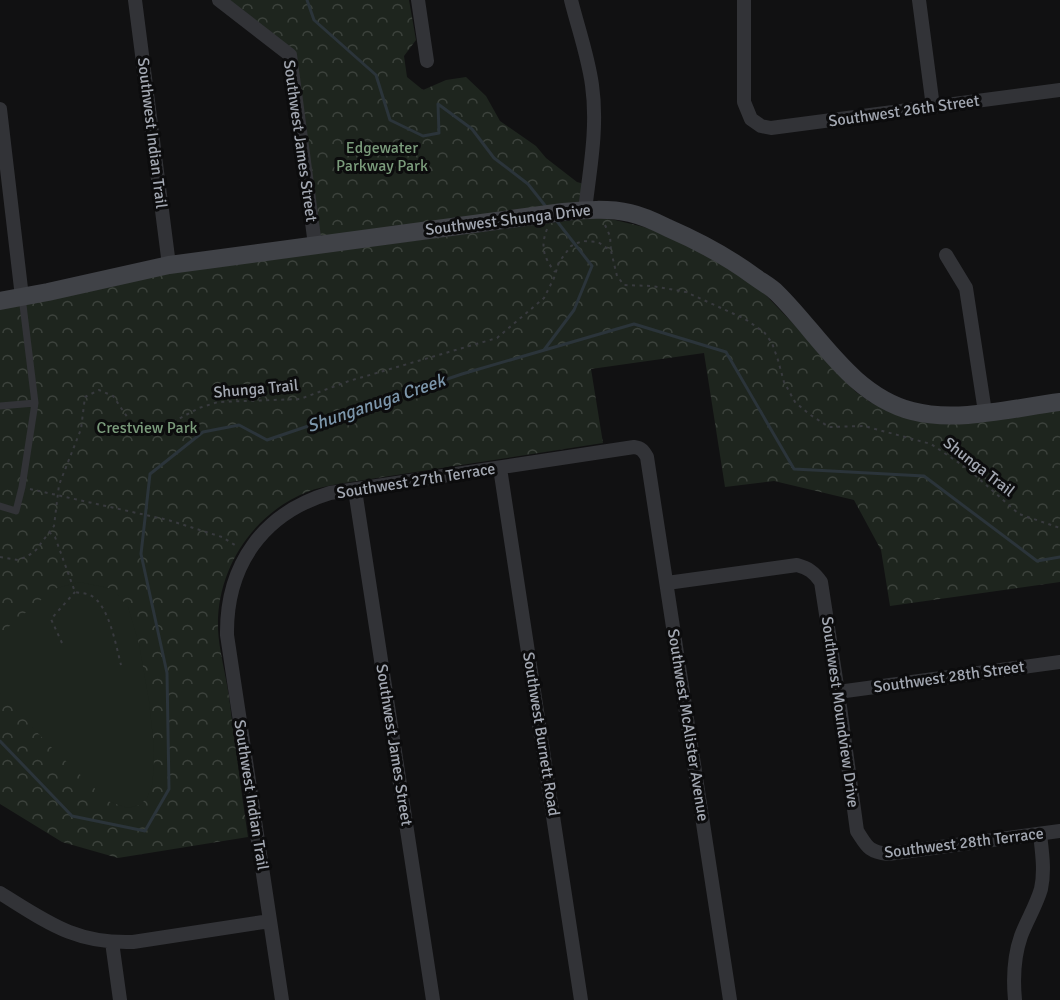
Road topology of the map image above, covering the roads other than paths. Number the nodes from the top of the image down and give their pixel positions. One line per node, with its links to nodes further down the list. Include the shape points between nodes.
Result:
1 (135, 0): 14 (street, Southwest Indian Trail)
2 (219, 0): 12 (street, Southwest James Street, via 290,55)
3 (418, 0): 7 (street)
4 (571, 0): 11 (street, via 587,59 594,105 594,143)
5 (744, 0): 9 (street, Southwest 26th Street, via 744,102 751,118 761,126 771,128)
6 (919, 0): 9 (street)
7 (427, 61)
8 (1060, 90): 9 (street, Southwest 26th Street)
9 (933, 107)
10 (0, 109): 15 (street)
11 (585, 210): 12 (street, Southwest Shunga Drive); 20 (street, Southwest Shunga Drive, via 638,215 689,237 748,272 776,292 855,380 891,403 949,416)
12 (315, 244): 14 (street, Southwest Shunga Drive)
13 (946, 255): 20 (street, via 966,288)
14 (170, 265): 15 (street, Southwest Shunga Drive)
15 (22, 297): 16 (street, Southwest Shunga Drive); 18 (lane)
16 (0, 301)
17 (1060, 402): 20 (street, Southwest Shunga Drive)
18 (35, 403): 19 (lane); 24 (lane, via 16,511)
19 (0, 408)
20 (985, 412)
21 (644, 451): 22 (street, Southwest 27th Terrace, via 634,447); 25 (street, Southwest McAlister Avenue)
22 (501, 468): 23 (street, Southwest 27th Terrace); 38 (street, Southwest Burnett Road)
23 (355, 490): 26 (street, Southwest 27th Terrace, via 330,493 297,506 268,528 248,553); 37 (street, Southwest James Street)
24 (0, 506)
25 (667, 583): 28 (street, Southwest Moundview Drive, via 797,565 815,573 821,582); 39 (street, Southwest McAlister Avenue)
26 (232, 589): 33 (street, Southwest Indian Trail, via 227,635)
27 (1060, 662): 28 (street, Southwest 28th Street)
28 (838, 692): 31 (street, Southwest Moundview Drive, via 857,831)
29 (1060, 831): 30 (street, Southwest 28th Terrace)
30 (1040, 834): 31 (street, Southwest 28th Terrace, via 888,854); 40 (street, via 1042,879 1016,954)
31 (869, 849)
32 (0, 893): 34 (street, via 58,928)
33 (270, 921): 34 (street); 36 (street, Southwest Indian Trail)
34 (112, 942): 35 (street)
35 (120, 1000)
36 (282, 1000)
37 (433, 1000)
38 (581, 1000)
39 (730, 1000)
40 (1015, 1000)

